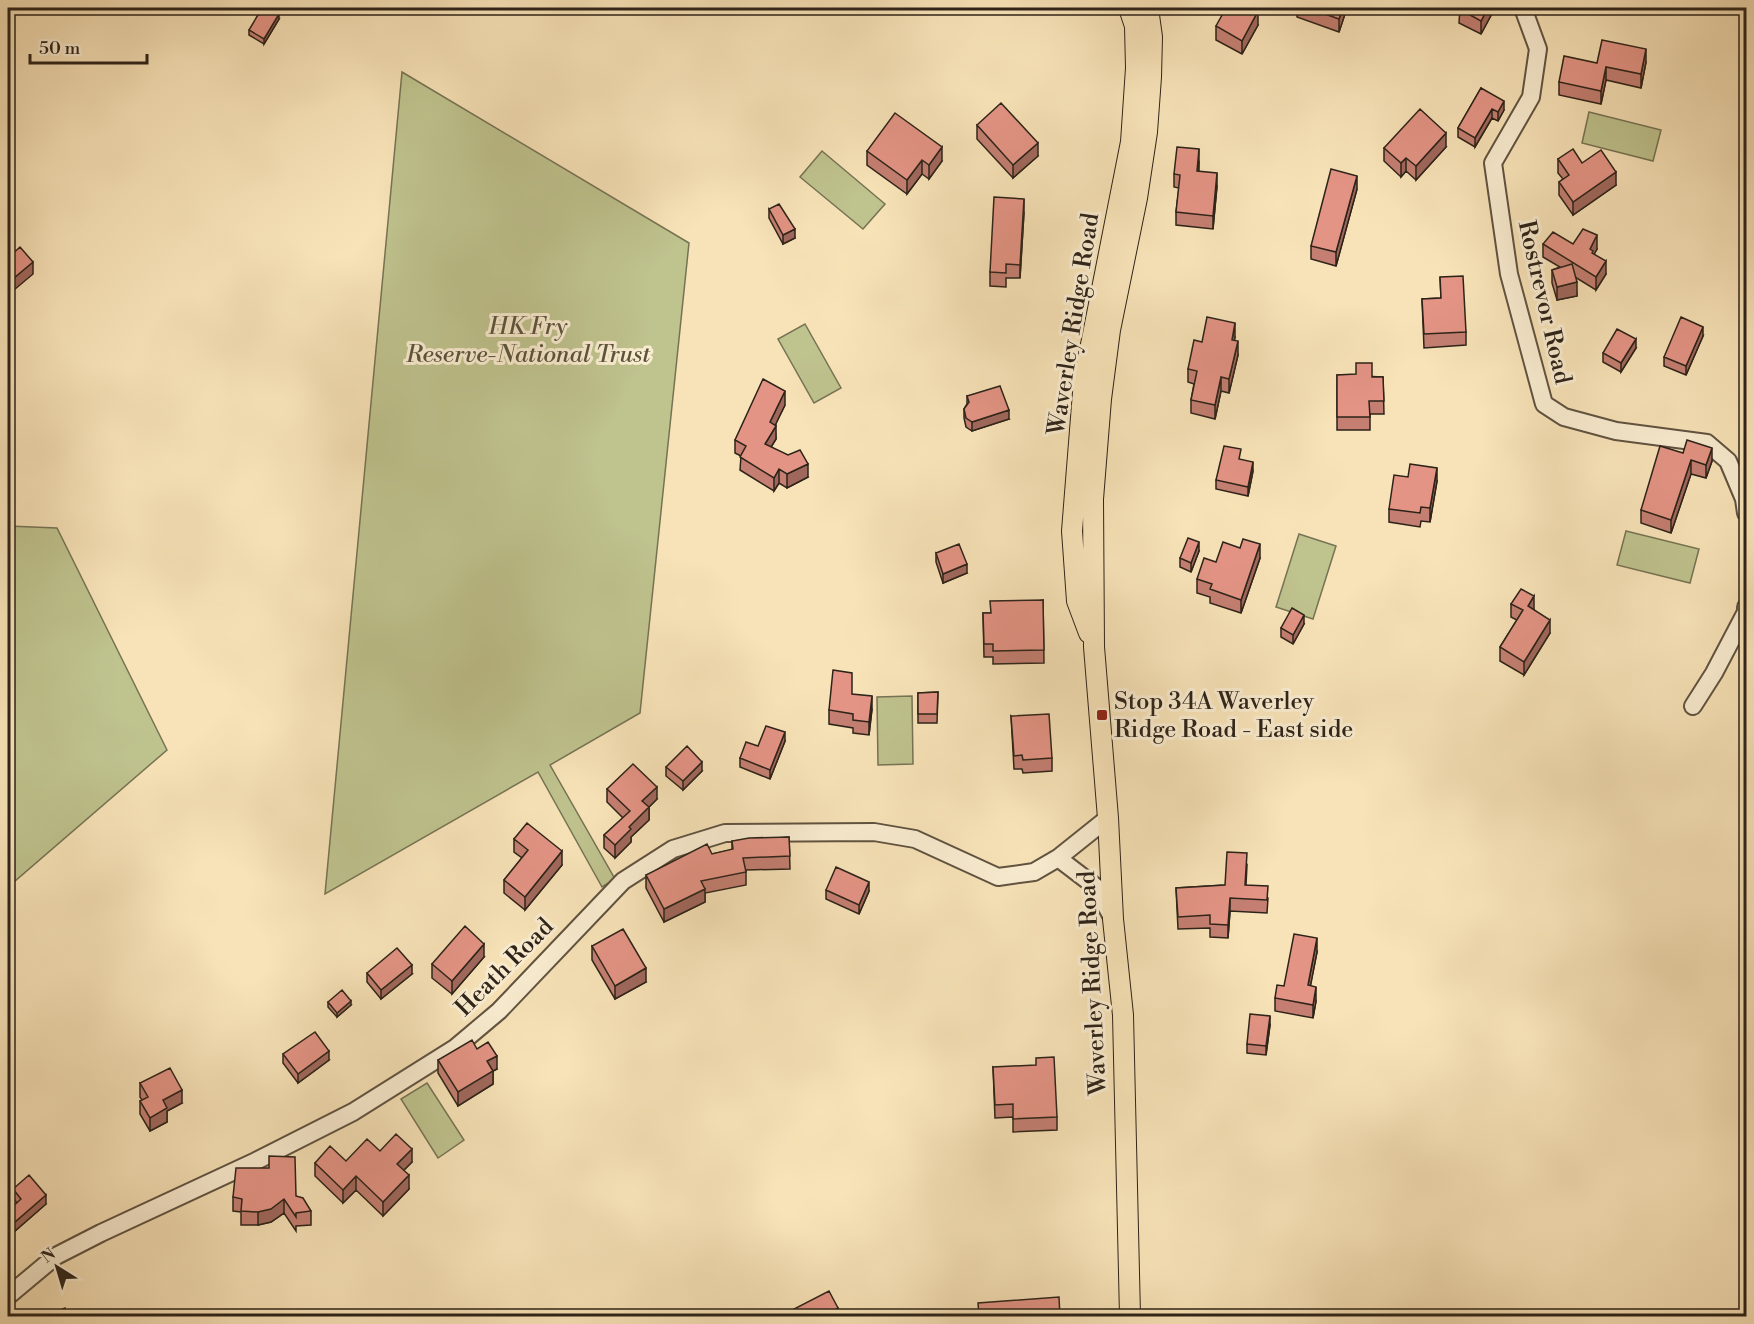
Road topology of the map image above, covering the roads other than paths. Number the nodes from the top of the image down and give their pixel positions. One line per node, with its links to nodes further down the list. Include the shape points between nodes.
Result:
1 (1130, 8): 6 (main road, Waverley Ridge Road, via 1135,26 1136,68 1131,142 1084,380 1072,531 1077,601)
2 (1148, 8): 6 (main road, Waverley Ridge Road, via 1152,37 1148,132 1110,330 1101,399 1094,499)
3 (1522, 8): 4 (street, Rostrevor Road, via 1538,49 1531,97 1493,163 1509,274 1544,404 1564,417 1616,431 1707,443 1728,461)
4 (1746, 513)
5 (1746, 607): 7 (street)
6 (1094, 647): 8 (main road, Waverley Ridge Road)
7 (1693, 706)
8 (1108, 818): 9 (street, Heath Road); 10 (main road, Waverley Ridge Road)
9 (1058, 858): 10 (street, via 1096,887); 11 (street, Heath Road, via 1034,872 998,877 915,839 874,832 725,833 673,849 623,881 499,1011 454,1048 353,1112 56,1256)
10 (1113, 919): 12 (main road, Waverley Ridge Road, via 1123,1015)
11 (8, 1296)
12 (1130, 1317)

